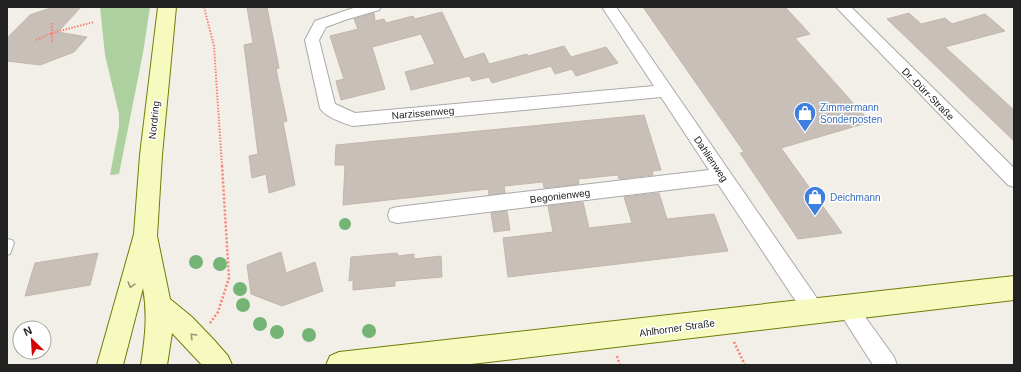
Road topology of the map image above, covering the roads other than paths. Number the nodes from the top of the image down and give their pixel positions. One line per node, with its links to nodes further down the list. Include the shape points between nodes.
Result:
1 (166, 7): 9 (main road, Nordring, via 150,155)
2 (374, 7): 5 (street, Narzissenweg, via 320,24 312,40 328,108 353,120)
3 (609, 7): 5 (street, Dahlienweg)
4 (843, 7): 7 (street, Dr.-Dürr-Straße)
5 (664, 91): 6 (street, Dahlienweg)
6 (723, 176): 8 (street, Begonienweg); 13 (street, Dahlienweg)
7 (1014, 180)
8 (397, 215)
9 (146, 234): 11 (main road, Nordring); 14 (main road, Nordring, one-way to 14)
10 (1014, 288): 12 (main road, Ahlhorner Straße)
11 (159, 306): 15 (main road, Nordring, via 159,331); 16 (main road, one-way to 11, via 197,339)
12 (846, 307): 13 (main road, Ahlhorner Straße); 18 (street)
13 (814, 311): 17 (main road, Ahlhorner Straße, via 604,337)
14 (110, 365)
15 (154, 365)
16 (219, 365)
17 (339, 365)
18 (886, 365)

